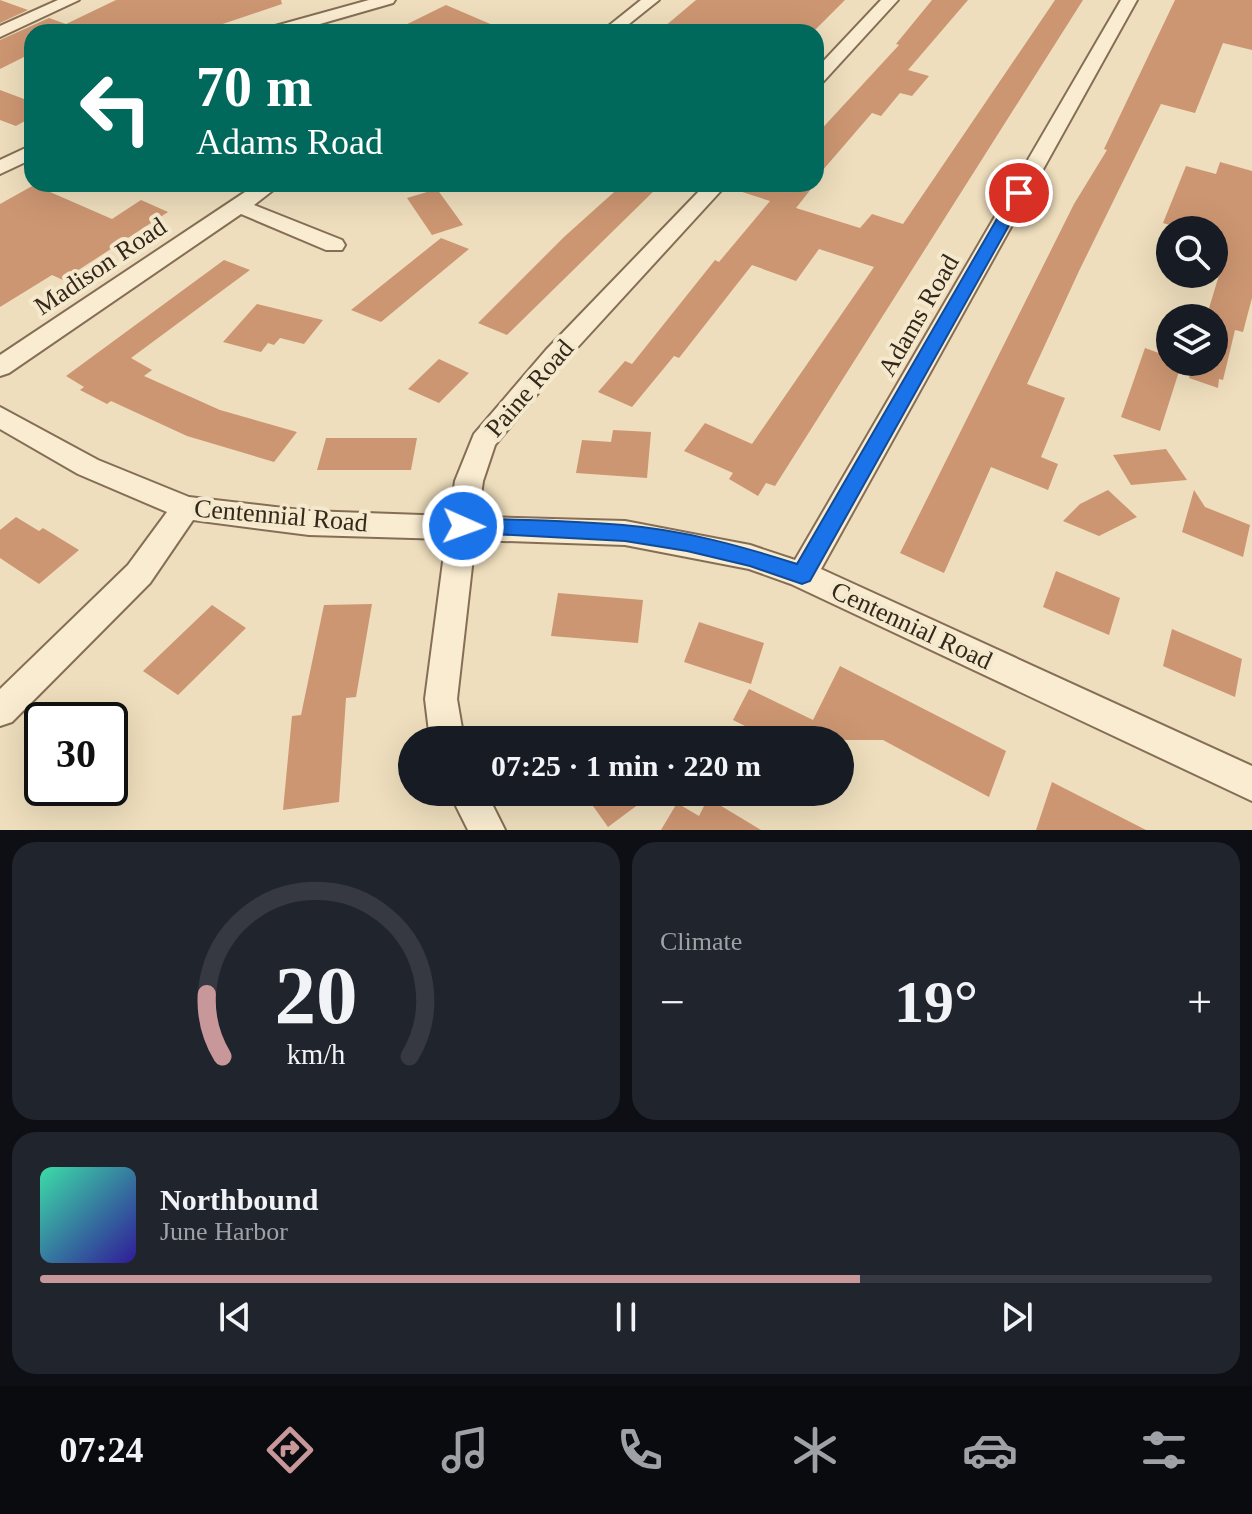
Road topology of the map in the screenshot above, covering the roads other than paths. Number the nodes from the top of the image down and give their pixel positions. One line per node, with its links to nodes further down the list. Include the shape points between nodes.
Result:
1 (71, 0): 8 (street)
2 (387, 0): 6 (street)
3 (651, 0): 7 (street)
4 (890, 0): 9 (street)
5 (1129, 0): 20 (street, Adams Road)
6 (302, 24)
7 (620, 24)
8 (0, 32)
9 (824, 70)
10 (24, 155): 11 (street)
11 (0, 168)
12 (259, 192): 14 (street, Madison Road)
13 (709, 192): 19 (street, Paine Road, via 483,441 469,481)
14 (239, 206): 15 (street); 16 (street, Madison Road)
15 (334, 245)
16 (0, 367)
17 (0, 417): 18 (street, Centennial Road, via 88,467)
18 (186, 508): 19 (street, Centennial Road, via 309,523); 21 (street, via 139,574)
19 (463, 526): 20 (street, Centennial Road, via 625,533 750,557); 22 (street, Paine Road, via 441,699)
20 (802, 575): 23 (street, Centennial Road)
21 (0, 711)
22 (445, 726)
23 (1252, 784)
24 (474, 806): 25 (street)
25 (487, 830)

